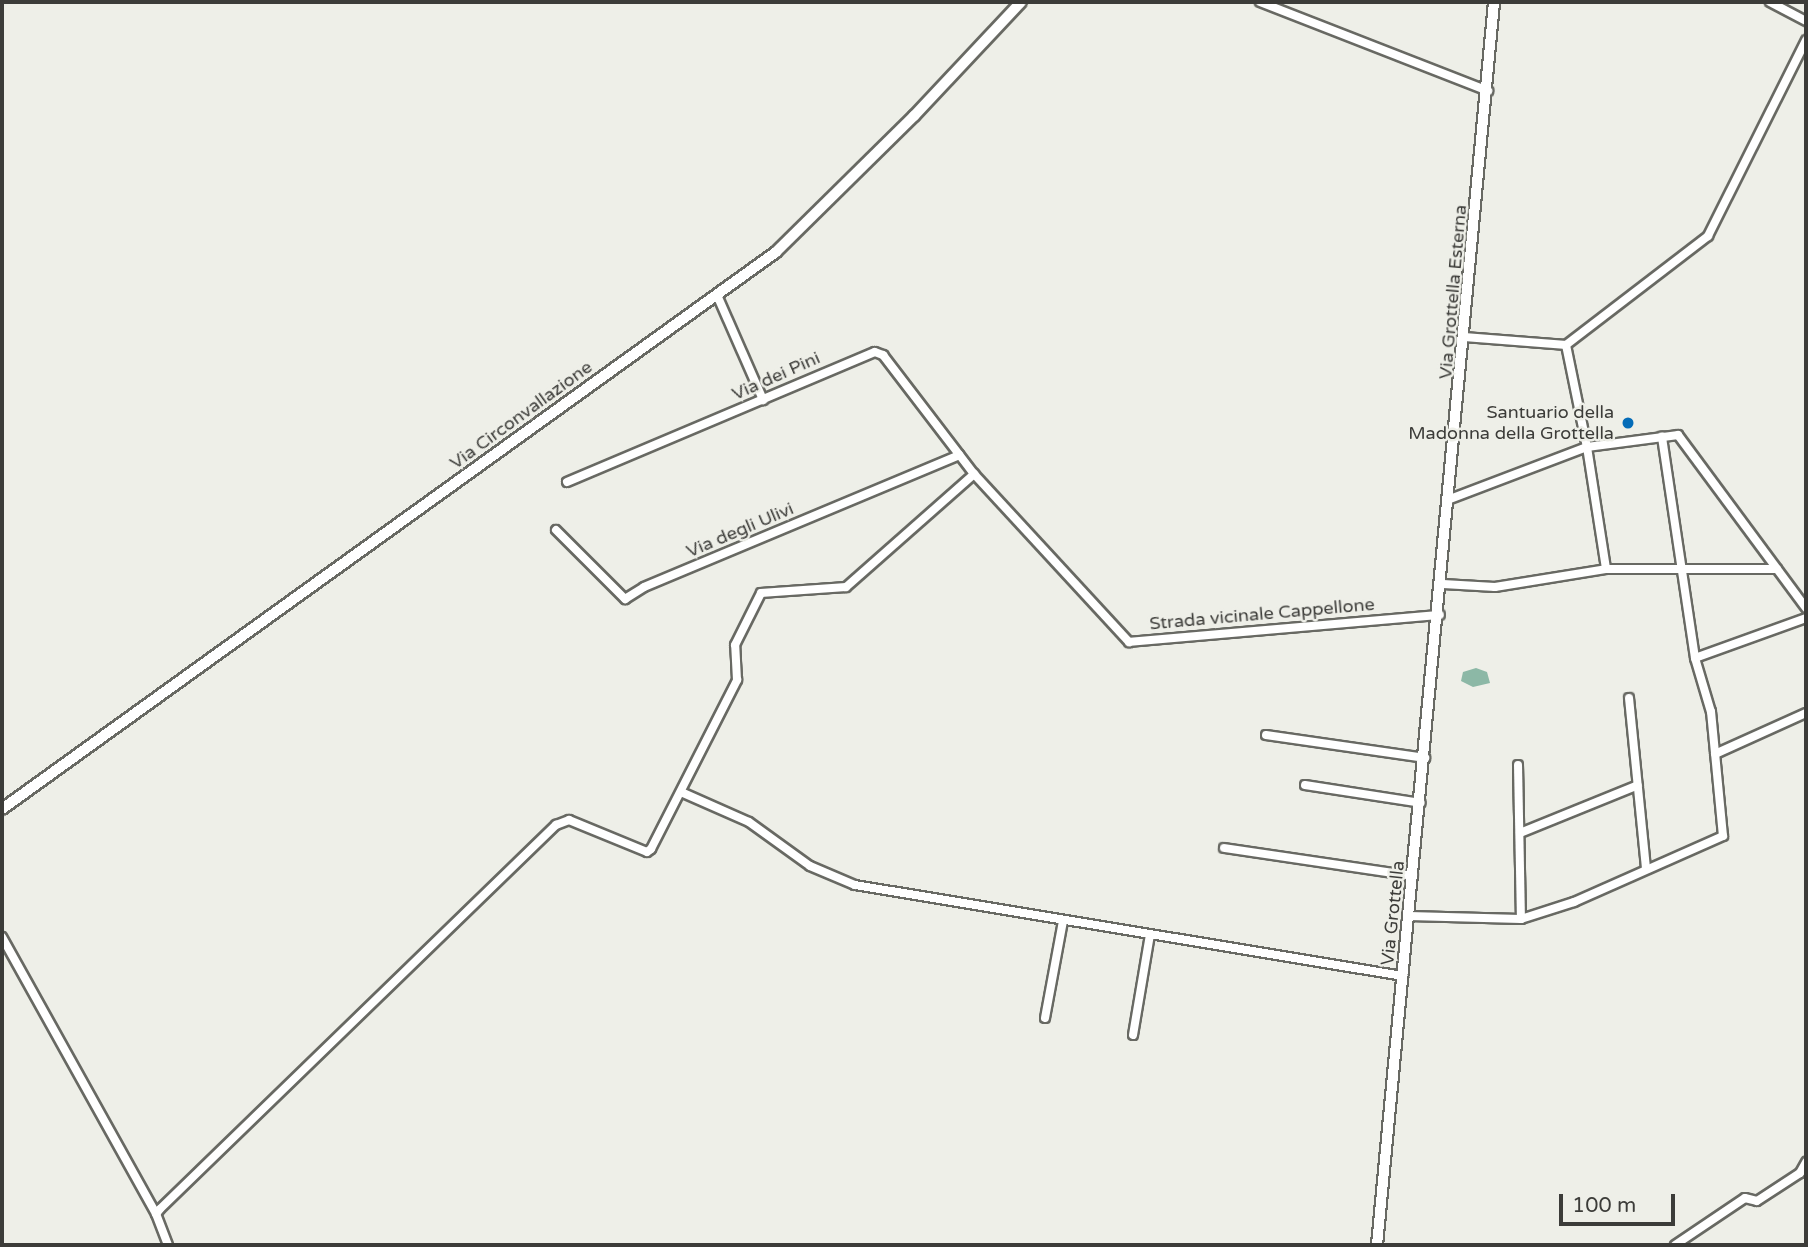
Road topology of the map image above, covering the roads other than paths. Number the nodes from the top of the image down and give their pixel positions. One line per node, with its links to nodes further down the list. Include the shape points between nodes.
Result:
1 (1021, 2): 8 (main road, Via Circonvallazione, via 833,197 776,252)
2 (1260, 2): 7 (street)
3 (1494, 2): 7 (street, Via Grottella Esterna)
4 (1770, 2): 5 (street)
5 (1806, 21)
6 (1806, 40): 10 (street, via 1708,236)
7 (1488, 91): 9 (street, Via Grottella Esterna)
8 (717, 296): 11 (street); 37 (main road, Via Circonvallazione)
9 (1465, 337): 10 (street); 17 (street, Via Grottella Esterna)
10 (1566, 345): 13 (street)
11 (763, 400): 14 (street, Via dei Pini, via 875,352 883,355); 16 (street, Via dei Pini)
12 (1662, 436): 13 (street); 20 (street, via 1678,435); 21 (street)
13 (1587, 447): 17 (street); 19 (street)
14 (959, 455): 15 (street, Strada vicinale Cappellone); 18 (street, Via degli Ulivi, via 645,587 628,599 620,597)
15 (974, 474): 24 (street, Strada vicinale Cappellone, via 1129,642); 35 (street, via 846,587 761,593 735,645 737,680)
16 (567, 482)
17 (1450, 499): 22 (street, Via Grottella Esterna)
18 (556, 530)
19 (1606, 569): 21 (street); 22 (street, via 1495,587)
20 (1777, 569): 21 (street); 23 (street)
21 (1680, 570): 26 (street)
22 (1443, 584): 24 (street, Via Grottella)
23 (1806, 608)
24 (1440, 615): 31 (street, Via Grottella)
25 (1806, 618): 26 (street)
26 (1695, 658): 30 (street, via 1711,712)
27 (1629, 698): 34 (street)
28 (1806, 713): 30 (street)
29 (1266, 734): 31 (street)
30 (1715, 754): 40 (street, via 1723,836)
31 (1425, 758): 36 (street, Via Grottella)
32 (1518, 765): 38 (street)
33 (1305, 785): 36 (street)
34 (1638, 785): 38 (street); 40 (street)
35 (681, 792): 44 (street, via 749,822 810,866 855,885); 51 (street, via 647,852 569,820 555,825)
36 (1421, 803): 41 (street, Via Grottella)
37 (2, 809)
38 (1520, 833): 43 (street)
39 (1224, 848): 41 (street)
40 (1646, 867): 43 (street, via 1574,902)
41 (1413, 876): 42 (street, Via Grottella)
42 (1409, 916): 43 (street); 47 (street, Via Grottella)
43 (1521, 919)
44 (1063, 921): 45 (street); 48 (street)
45 (1150, 935): 47 (street); 49 (street)
46 (2, 937): 51 (street)
47 (1403, 976): 53 (street, Via Grottella)
48 (1045, 1017)
49 (1133, 1035)
50 (1806, 1162): 54 (street, via 1800,1173 1757,1201 1745,1198)
51 (156, 1214): 52 (street)
52 (168, 1245)
53 (1377, 1245)
54 (1675, 1245)

